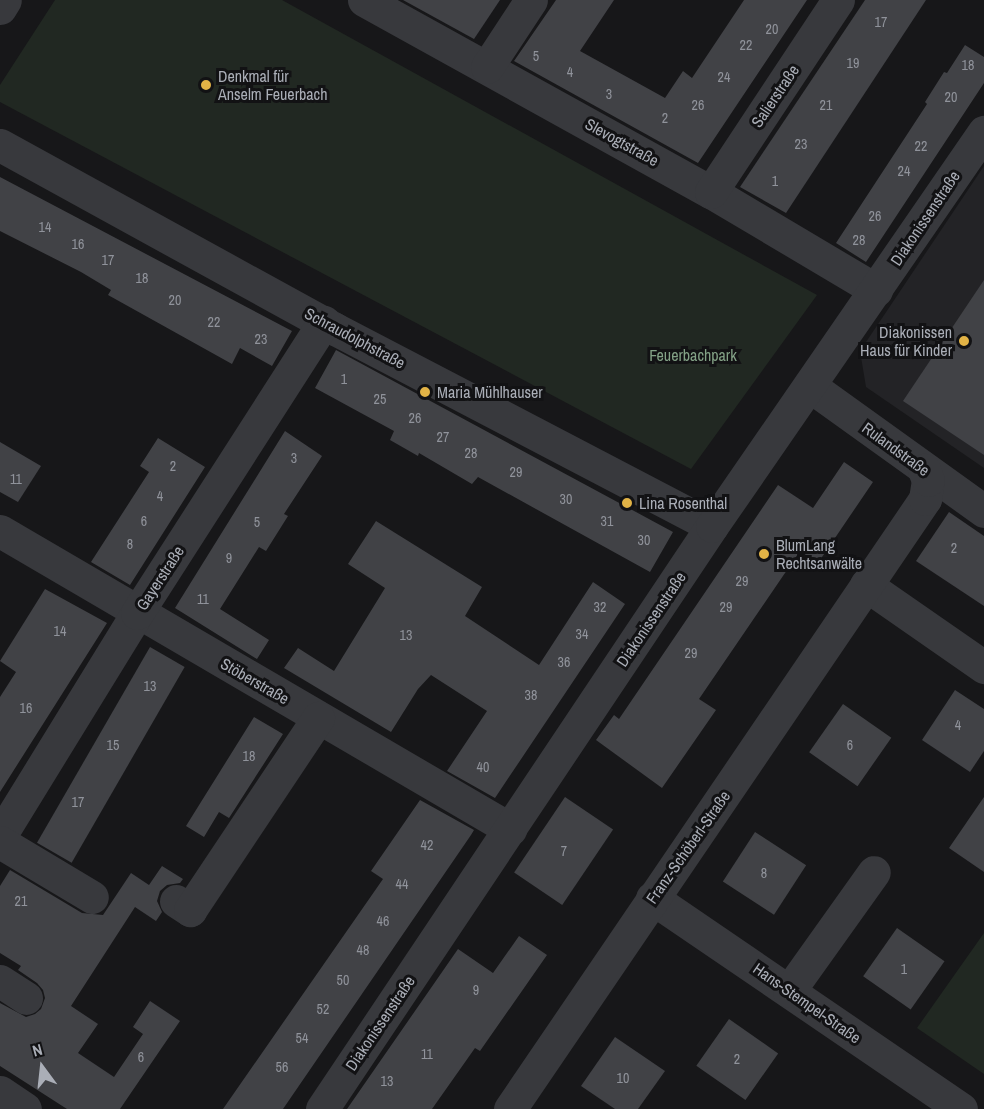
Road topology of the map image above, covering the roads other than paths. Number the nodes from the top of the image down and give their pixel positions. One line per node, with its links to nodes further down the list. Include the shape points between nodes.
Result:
1 (5, 0): 5 (street)
2 (364, 0): 6 (street, Slevogtstraße)
3 (531, 0): 6 (street)
4 (838, 0): 9 (street, Salierstraße)
5 (0, 9)
6 (487, 67): 9 (street, Slevogtstraße)
7 (984, 132): 10 (street, Diakonissenstraße)
8 (0, 145): 11 (street, Schraudolphstraße)
9 (711, 192): 10 (street, Slevogtstraße)
10 (876, 290): 12 (street, Diakonissenstraße)
11 (324, 322): 15 (street, Schraudolphstraße); 18 (street, Gayerstraße)
12 (810, 386): 13 (street, Rulandstraße); 15 (street, Diakonissenstraße)
13 (924, 470): 14 (street, Rulandstraße); 17 (street, Franz-Schöberl-Straße, via 928,480 925,499)
14 (984, 511)
15 (712, 526): 21 (street, Diakonissenstraße)
16 (0, 531): 18 (street, Stöberstraße)
17 (866, 585): 19 (street); 28 (street, Franz-Schöberl-Straße)
18 (137, 613): 20 (street, Stöberstraße); 22 (street, Gayerstraße)
19 (984, 667)
20 (318, 718): 21 (street, Stöberstraße); 29 (street, via 190,910)
21 (510, 829): 33 (street, Diakonissenstraße)
22 (0, 836)
23 (0, 842): 27 (street)
24 (0, 857): 26 (street)
25 (874, 872): 30 (street)
26 (58, 893)
27 (92, 897)
28 (652, 898): 30 (street, Hans-Stempel-Straße); 34 (street, Franz-Schöberl-Straße, via 608,969)
29 (176, 901)
30 (789, 991): 35 (street, Hans-Stempel-Straße)
31 (0, 1092): 32 (street)
32 (25, 1109)
33 (322, 1109)
34 (510, 1109)
35 (961, 1109)

